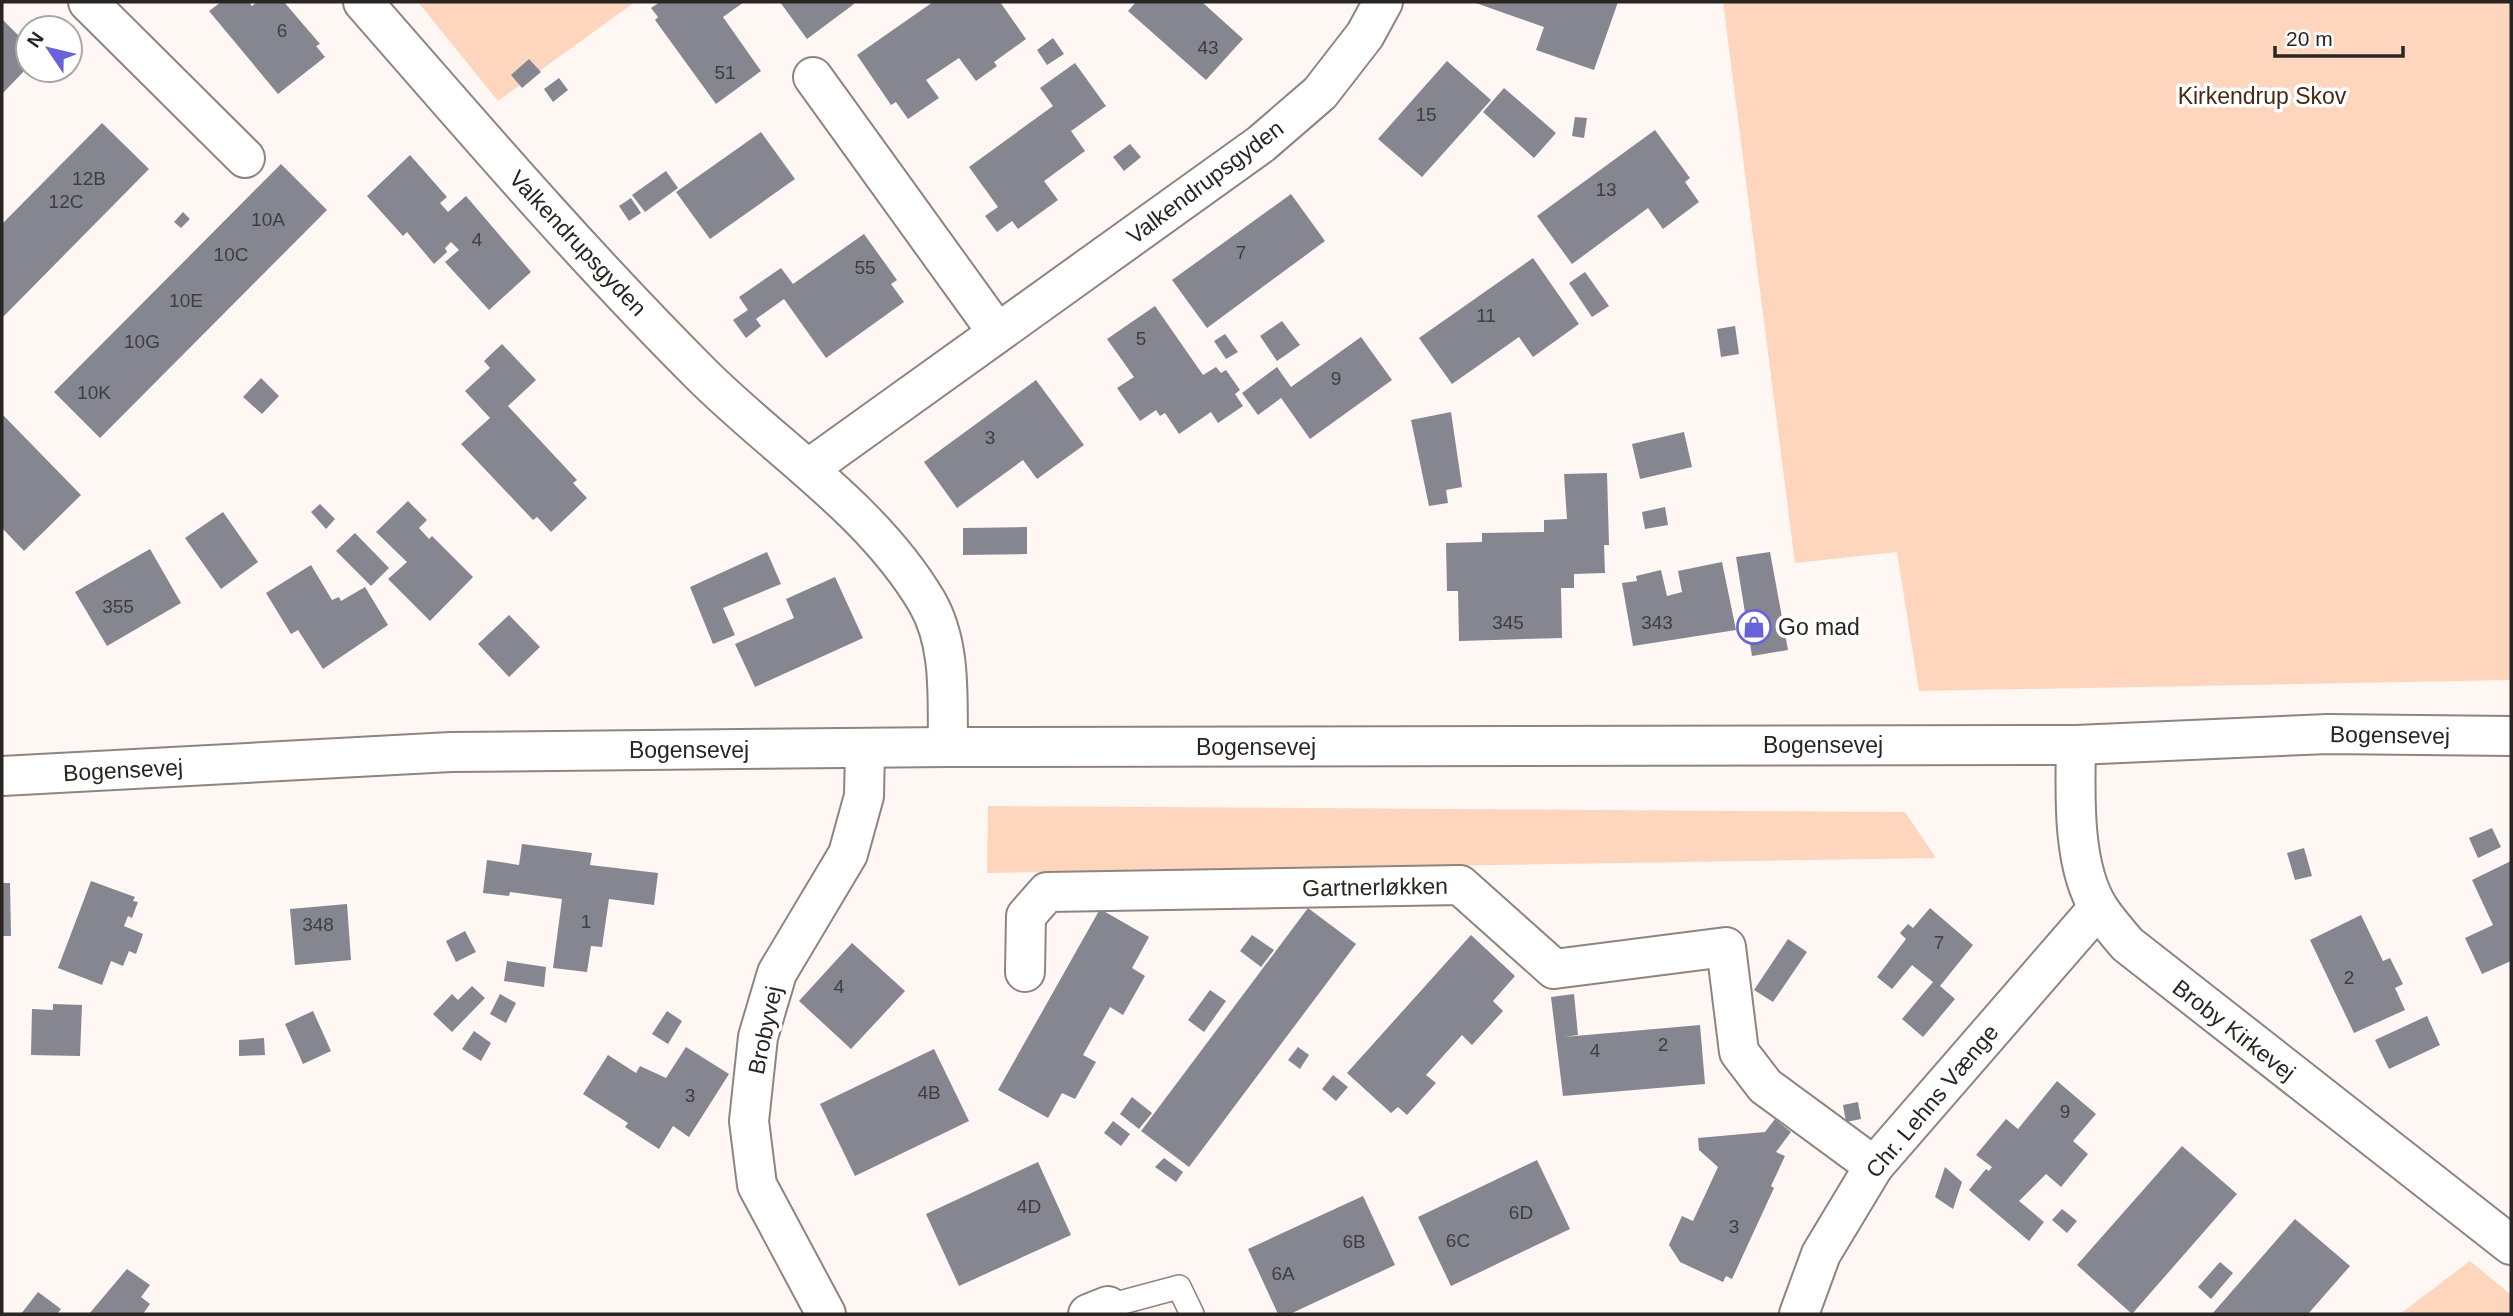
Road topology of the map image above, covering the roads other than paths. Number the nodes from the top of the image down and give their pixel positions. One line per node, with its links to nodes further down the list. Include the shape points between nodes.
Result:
1 (88, 2): 5 (street)
2 (363, 2): 7 (street, Valkendrupsgyden, via 582,252 704,377)
3 (1383, 2): 6 (street, Valkendrupsgyden, via 1365,35 1320,93 1261,144)
4 (813, 77): 6 (street)
5 (245, 158)
6 (997, 332): 7 (street, Valkendrupsgyden)
7 (808, 470): 10 (street, Valkendrupsgyden, via 896,555 929,605 945,650)
8 (2511, 736): 9 (street, Bogensevej, via 2328,734)
9 (2076, 745): 10 (street, Bogensevej); 13 (street, Broby Kirkevej, via 2075,798 2083,867)
10 (948, 747): 11 (street, Bogensevej)
11 (865, 749): 12 (street, Bogensevej, via 451,752); 18 (street, Brobyvej, via 864,796 848,855 777,973 758,1037 749,1121 757,1185)
12 (2, 776)
13 (2098, 908): 15 (street, Chr. Lehns Vænge); 16 (street, Broby Kirkevej, via 2127,944 2168,979)
14 (1025, 972): 15 (street, Gartnerløkken, via 1026,916 1047,892 1460,885 1554,969 1726,947 1739,1052 1765,1086)
15 (1874, 1166): 20 (street, Chr. Lehns Vænge, via 1821,1254)
16 (2511, 1245)
17 (1098, 1310): 19 (lane, via 1180,1287)
18 (826, 1314)
19 (1192, 1314)
20 (1799, 1314)

